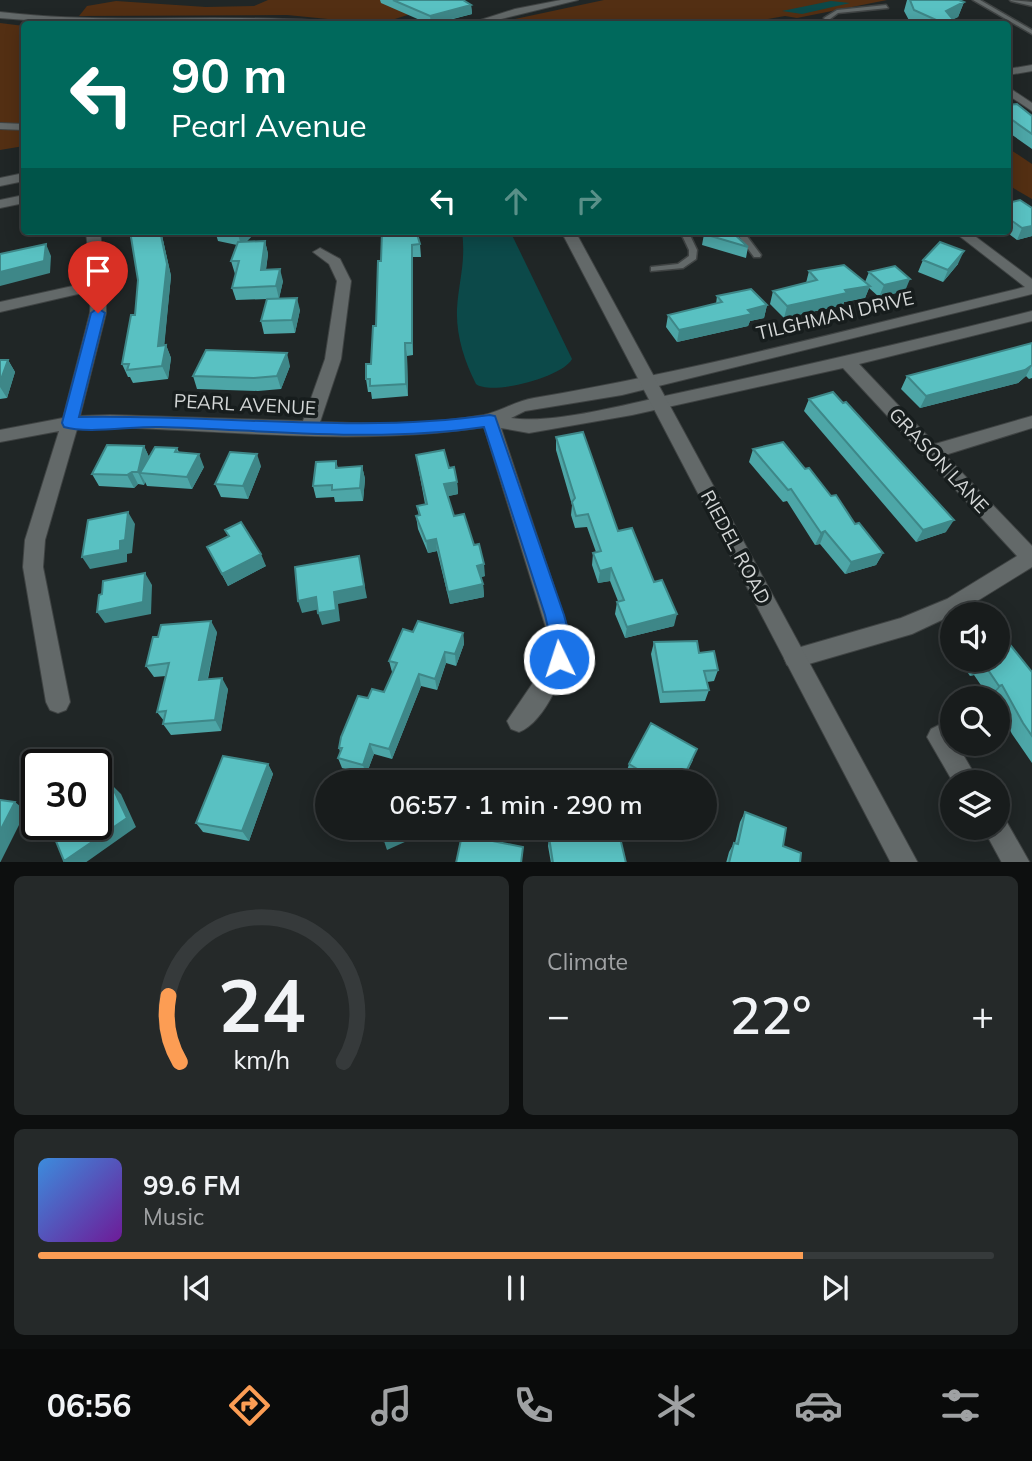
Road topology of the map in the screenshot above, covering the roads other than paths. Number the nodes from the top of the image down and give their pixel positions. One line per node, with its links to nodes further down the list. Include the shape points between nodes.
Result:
1 (575, 0): 8 (street)
2 (976, 0): 10 (lane)
3 (1013, 0): 4 (lane)
4 (1032, 4)
5 (887, 7): 9 (lane, via 837,12)
6 (0, 15): 7 (street)
7 (59, 21)
8 (484, 21)
9 (828, 21)
10 (1032, 32)
11 (1032, 68): 12 (street)
12 (1011, 72)
13 (1011, 92): 14 (street)
14 (1032, 107)
15 (0, 126): 16 (street)
16 (21, 127)
17 (21, 178): 18 (street)
18 (0, 182)
19 (21, 200): 20 (street)
20 (0, 204)
21 (93, 235): 29 (street)
22 (570, 235): 34 (street, RIEDEL ROAD)
23 (686, 235): 28 (lane, via 693,257 680,265)
24 (742, 235): 27 (lane)
25 (965, 235): 30 (street)
26 (320, 252): 39 (street, via 335,262 344,281 333,359)
27 (757, 255)
28 (654, 269)
29 (99, 285): 31 (street); 38 (street, via 98,313)
30 (1032, 288): 34 (street, TILGHMAN DRIVE)
31 (0, 307)
32 (1032, 316): 33 (street)
33 (847, 362): 35 (street); 41 (street, GRASON LANE)
34 (648, 381): 35 (street, RIEDEL ROAD); 36 (street, PEARL AVENUE, via 522,406)
35 (658, 401): 36 (street, PEARL AVENUE, via 529,427); 43 (street, RIEDEL ROAD)
36 (490, 420): 39 (street, PEARL AVENUE, via 438,428); 45 (street, via 561,641 550,677)
37 (1032, 422): 41 (street)
38 (70, 423): 39 (street, PEARL AVENUE, via 156,421); 40 (street, PEARL AVENUE); 44 (street, via 35,540 33,567)
39 (309, 428)
40 (0, 436)
41 (932, 452): 42 (street, GRASON LANE)
42 (1032, 557): 43 (street, via 954,605 904,627)
43 (795, 658): 49 (street, RIEDEL ROAD)
44 (58, 702)
45 (519, 721)
46 (939, 737): 47 (street)
47 (960, 770)
48 (1003, 840): 50 (street)
49 (904, 862)
50 (1016, 862)

